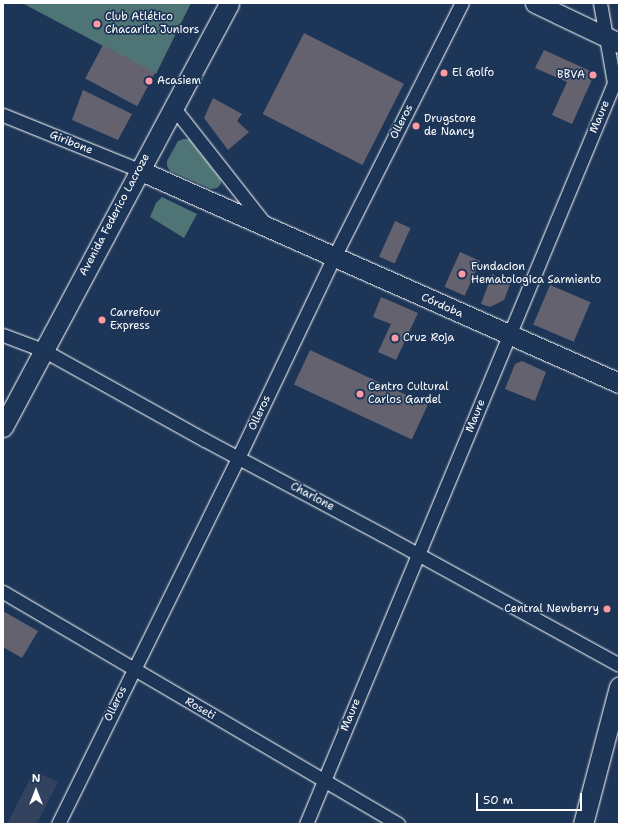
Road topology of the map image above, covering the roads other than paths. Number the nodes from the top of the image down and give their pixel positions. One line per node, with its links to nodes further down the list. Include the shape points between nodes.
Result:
1 (229, 3): 6 (main road, Avenida Federico Lacroze)
2 (462, 3): 10 (street, Olleros)
3 (535, 3): 5 (main road)
4 (600, 3): 5 (street, Maure)
5 (612, 40): 12 (street, Maure, via 614,83)
6 (173, 107): 8 (main road, Avenida Federico Lacroze); 9 (street, Córdoba)
7 (3, 115): 8 (street, Giribone)
8 (139, 170): 9 (main road, Córdoba); 13 (main road, Avenida Federico Lacroze)
9 (266, 226): 10 (main road, Córdoba)
10 (334, 257): 12 (main road, Córdoba); 16 (street, Olleros)
11 (3, 335): 13 (street, Charlone)
12 (509, 335): 14 (main road, Córdoba); 17 (street, Maure)
13 (43, 350): 15 (main road, Avenida Federico Lacroze); 16 (street, Charlone)
14 (619, 383)
15 (3, 427)
16 (238, 458): 17 (street, Charlone); 20 (street, Olleros)
17 (418, 556): 19 (street, Charlone); 22 (street, Maure)
18 (3, 592): 20 (street, Roseti)
19 (619, 665)
20 (133, 670): 22 (street, Roseti); 23 (street, Olleros)
21 (619, 687): 26 (main road)
22 (322, 781): 24 (street, Maure); 25 (street, Roseti)
23 (58, 824)
24 (306, 824)
25 (398, 824)
26 (583, 824)

